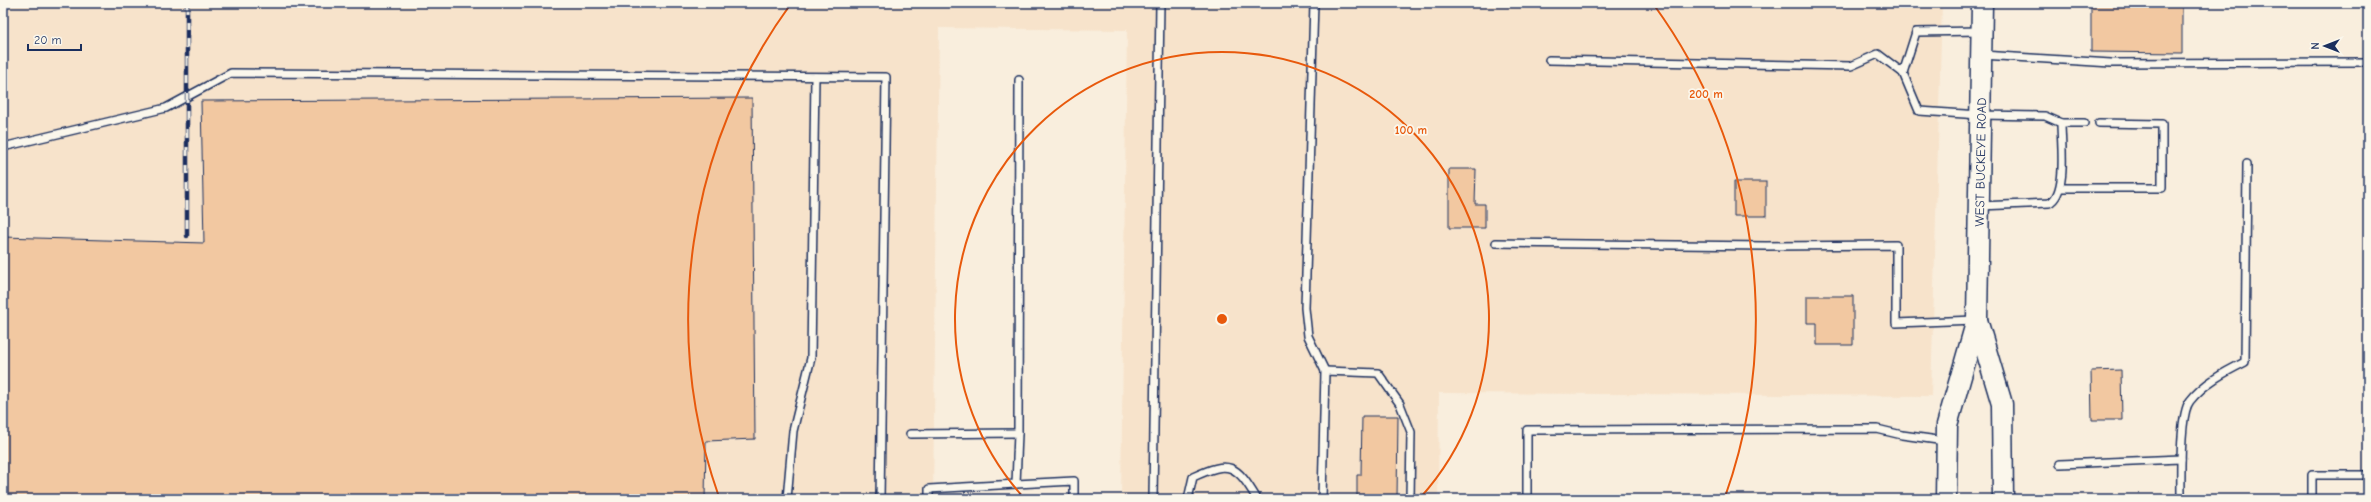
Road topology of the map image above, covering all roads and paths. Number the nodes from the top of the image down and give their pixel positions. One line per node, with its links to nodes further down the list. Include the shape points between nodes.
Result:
1 (1160, 3): 33 (lane)
2 (1314, 3): 21 (lane, via 1305,308 1308,336)
3 (1982, 3): 4 (main road, WEST BUCKEYE ROAD)
4 (1982, 31): 5 (main road, WEST BUCKEYE ROAD); 8 (lane, via 1916,32)
5 (1982, 55): 7 (lane, via 2111,63); 11 (main road, WEST BUCKEYE ROAD)
6 (1549, 60): 8 (lane, via 1850,66 1878,54)
7 (2368, 62)
8 (1903, 73): 11 (lane, via 1919,111)
9 (815, 77): 15 (lane, via 231,73 166,108); 29 (lane, via 811,358 793,431); 30 (lane, via 886,77)
10 (1019, 80): 22 (lane)
11 (1980, 115): 12 (lane, via 2045,116); 18 (main road, WEST BUCKEYE ROAD)
12 (2061, 123): 13 (lane); 17 (lane)
13 (2084, 123)
14 (2099, 123): 17 (lane, via 2162,124 2162,188)
15 (3, 147)
16 (2247, 164): 25 (lane, via 2245,362 2216,377 2189,402)
17 (2061, 188): 18 (lane, via 2055,200 2049,203)
18 (1979, 206): 20 (main road, WEST BUCKEYE ROAD)
19 (1496, 243): 20 (lane, via 1896,245 1896,323)
20 (1977, 320): 24 (main road, WEST BUCKEYE ROAD, via 1947,425); 40 (main road, WEST BUCKEYE ROAD, via 2002,404)
21 (1325, 371): 36 (lane); 37 (lane, via 1378,373 1400,404 1411,432)
22 (1018, 433): 23 (lane); 28 (lane)
23 (910, 434)
24 (1947, 441): 38 (lane, via 1877,429 1527,430); 39 (main road, WEST BUCKEYE ROAD)
25 (2181, 459): 26 (lane); 41 (lane)
26 (2060, 464)
27 (2368, 475): 42 (lane, via 2312,474)
28 (1016, 484): 31 (lane, via 929,489); 32 (lane, via 1074,481)
29 (787, 499)
30 (880, 499)
31 (929, 499)
32 (1074, 499)
33 (1153, 499)
34 (1188, 499): 35 (lane, via 1193,478 1216,467 1231,467 1245,478)
35 (1257, 499)
36 (1322, 499)
37 (1410, 499)
38 (1527, 499)
39 (1946, 499)
40 (2003, 499)
41 (2182, 499)
42 (2312, 499)

